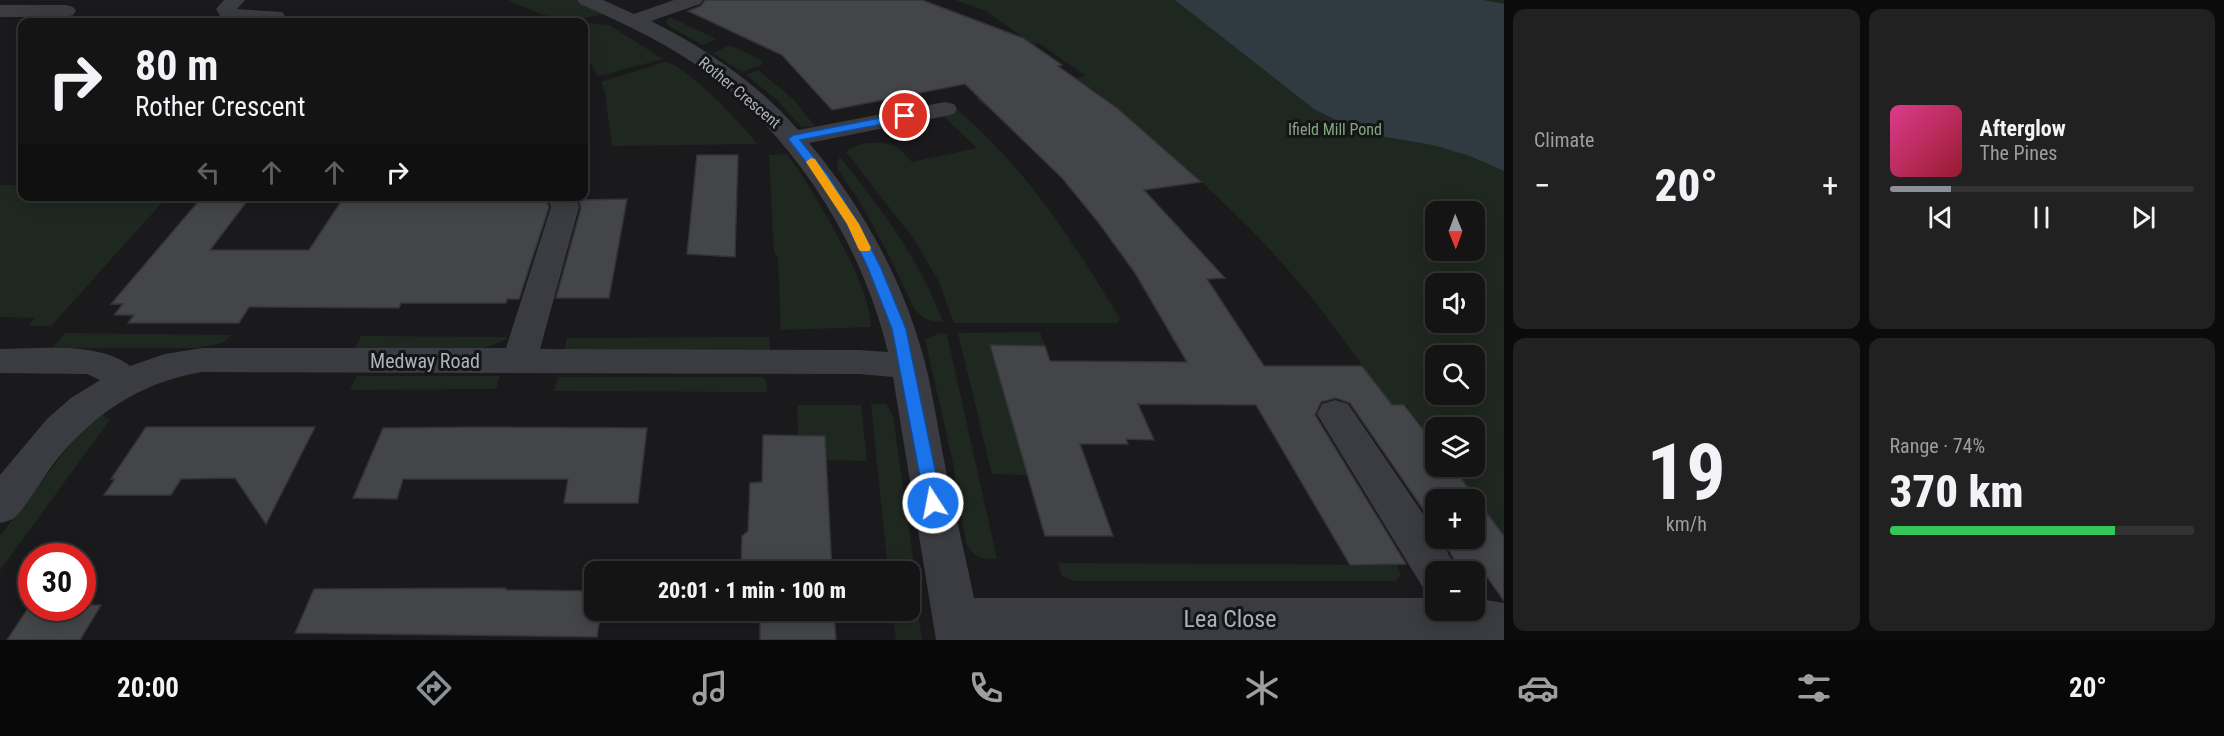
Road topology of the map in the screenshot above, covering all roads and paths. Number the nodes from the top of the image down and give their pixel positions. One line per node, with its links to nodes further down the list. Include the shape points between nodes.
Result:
1 (235, 0): 6 (street, via 227,12)
2 (587, 0): 7 (street, Rother Crescent)
3 (693, 0): 7 (street)
4 (0, 11): 5 (street)
5 (66, 11)
6 (275, 16)
7 (633, 21): 9 (street, Rother Crescent, via 705,61)
8 (945, 109): 9 (street, Rother Crescent)
9 (794, 139): 13 (street, Rother Crescent, via 853,224 899,329)
10 (563, 201): 12 (street, via 565,207)
11 (0, 361): 14 (street, via 87,362 109,368)
12 (518, 361): 13 (street, Medway Road, via 859,362); 14 (street, Medway Road, via 202,360 178,362)
13 (907, 366): 19 (street, Rother Crescent)
14 (126, 382): 16 (street, Medway Road, via 101,395 68,421)
15 (1335, 414): 17 (street)
16 (0, 506)
17 (1430, 561)
18 (1425, 619): 19 (street, Lea Close)
19 (958, 630)

